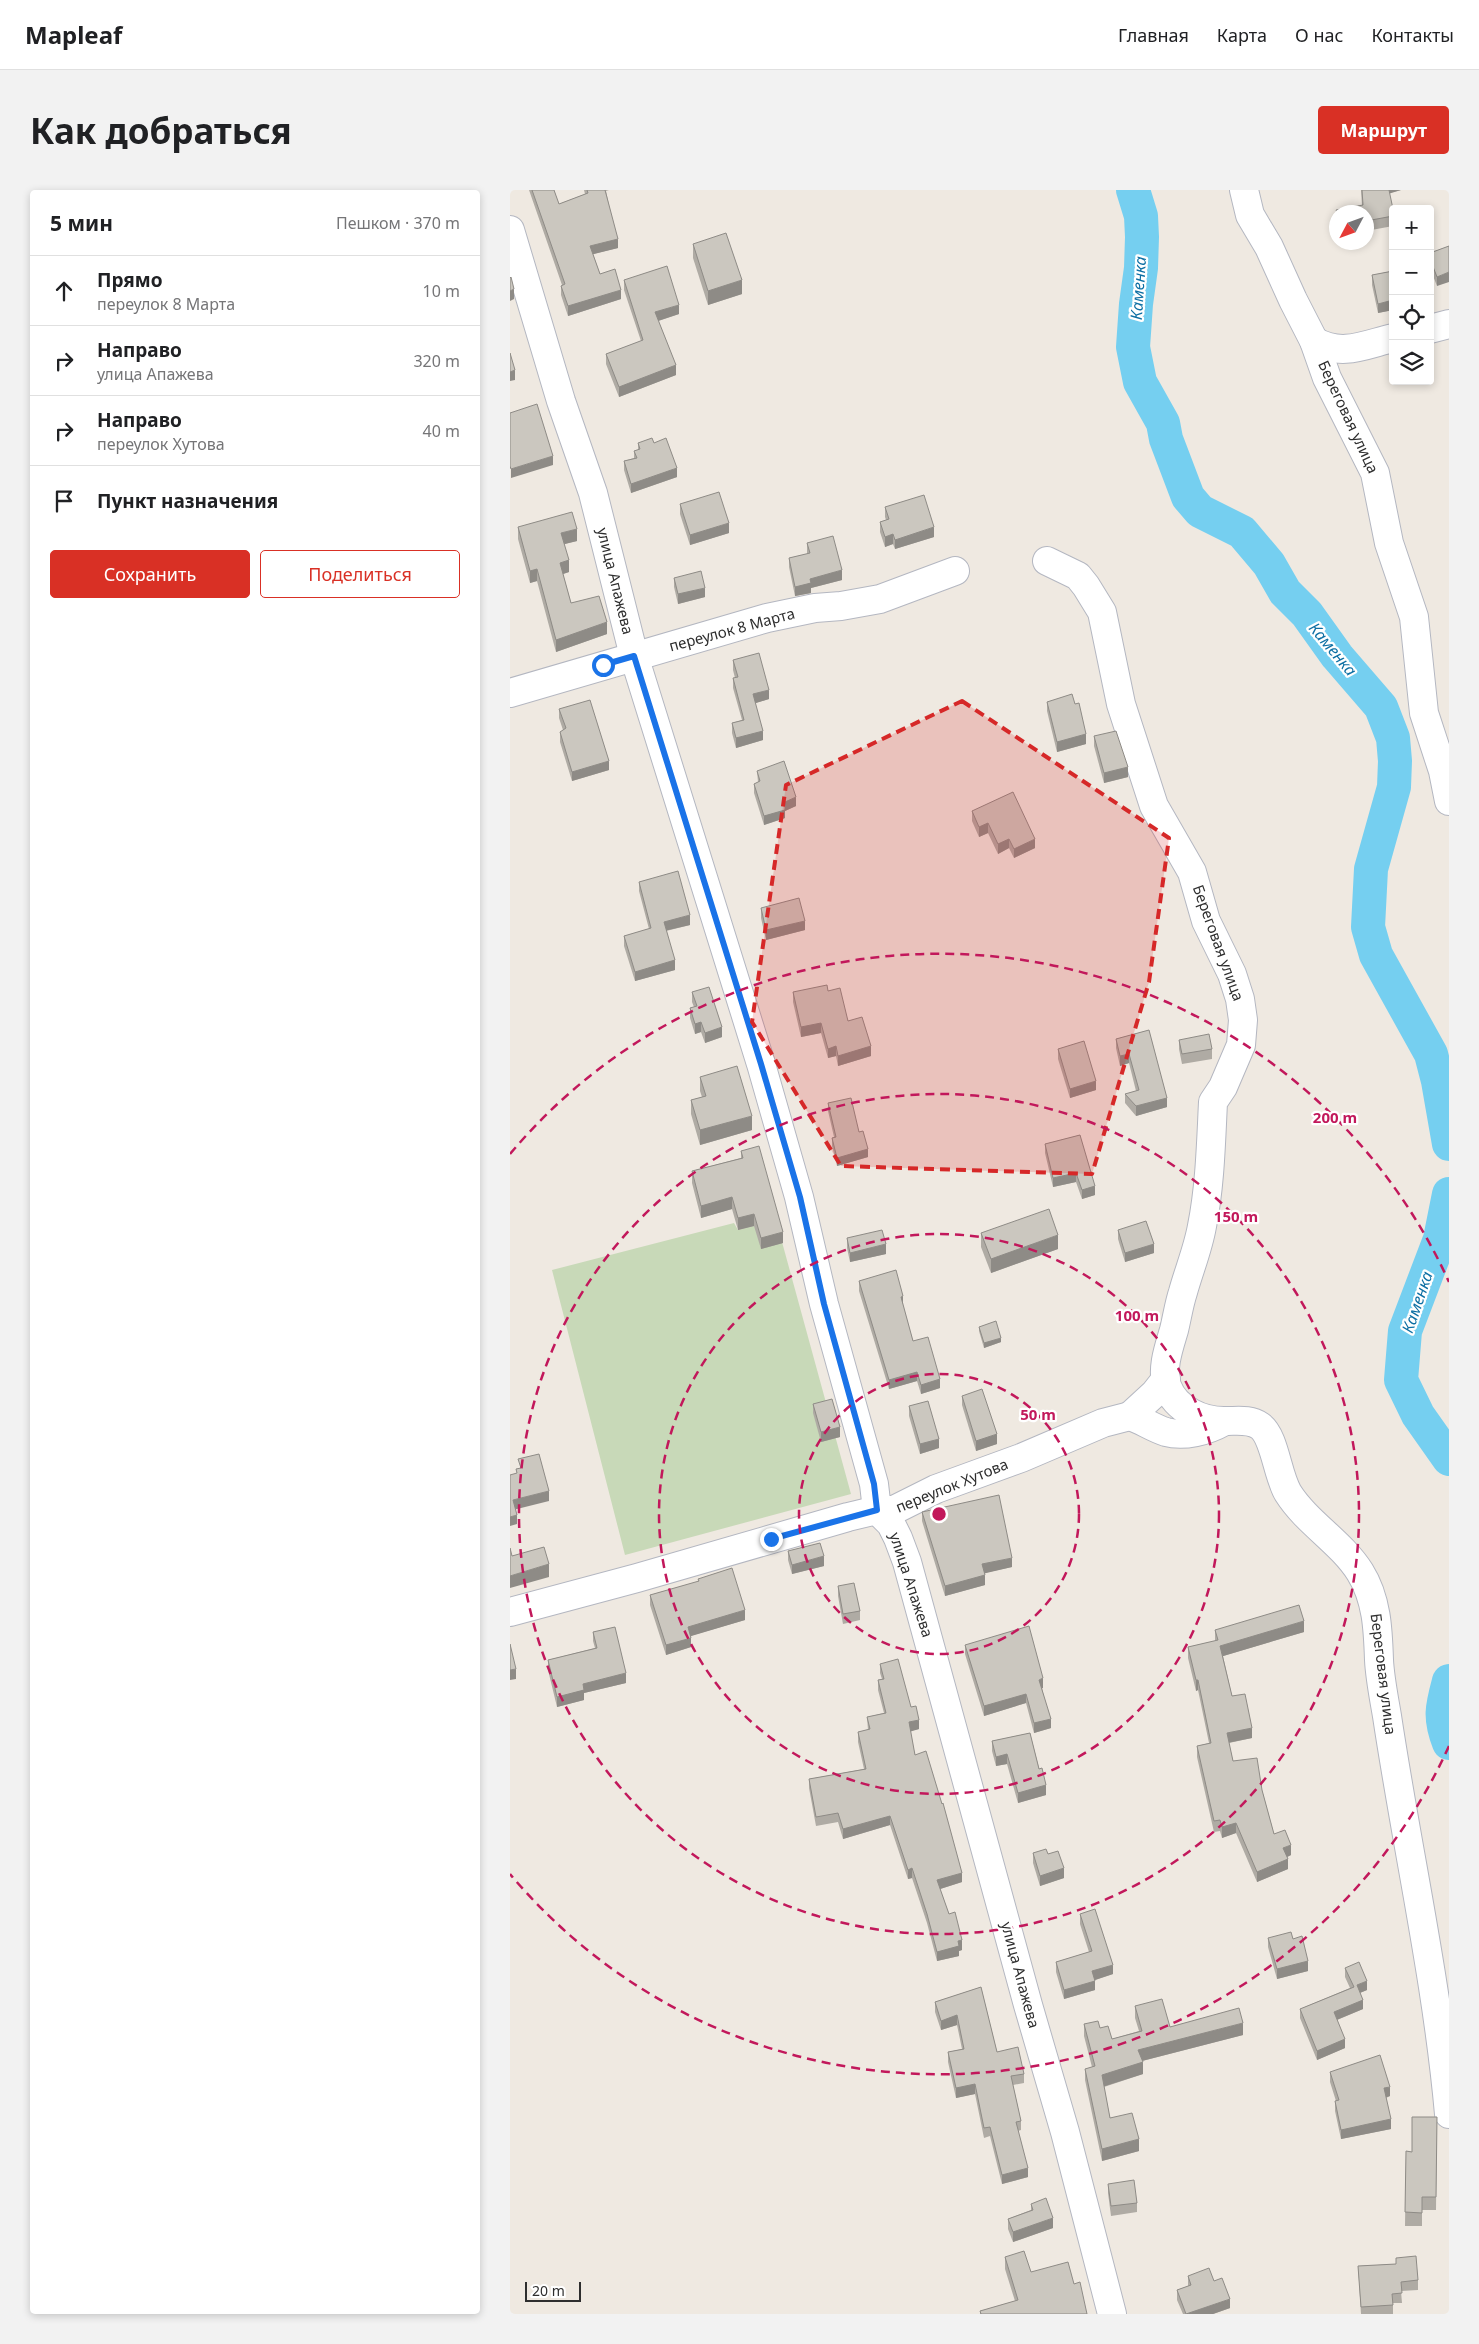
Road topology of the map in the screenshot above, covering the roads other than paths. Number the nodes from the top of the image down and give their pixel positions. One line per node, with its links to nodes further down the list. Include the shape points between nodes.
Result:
1 (1244, 190): 6 (street, Береговая улица, via 1250,215 1270,247)
2 (510, 230): 11 (street, улица Апажева, via 561,402 594,493)
3 (1449, 324): 4 (street)
4 (1434, 328)
5 (1389, 339): 7 (street)
6 (1314, 341): 7 (street, via 1330,348); 8 (street, Береговая улица)
7 (1352, 350): 8 (street)
8 (1334, 391): 13 (street, Береговая улица, via 1376,473 1389,543 1414,617 1424,713)
9 (1047, 561): 14 (street, Береговая улица, via 1078,576 1102,612 1121,704 1154,806 1192,872 1206,921 1232,974 1240,999 1243,1036 1223,1087 1213,1102 1202,1228 1169,1348)
10 (955, 572): 11 (street, переулок 8 Марта, via 880,600 767,618)
11 (634, 656): 12 (street, переулок 8 Марта); 17 (street, улица Апажева, via 800,1197 824,1304 874,1484)
12 (510, 693)
13 (1449, 801)
14 (1166, 1379): 15 (street); 16 (street, Береговая улица, via 1174,1398 1185,1409)
15 (1130, 1416): 16 (street, via 1166,1432 1181,1434 1199,1432); 17 (street, переулок Хутова, via 1103,1423 1012,1462 936,1489 894,1510)
16 (1225, 1422): 19 (street, Береговая улица, via 1247,1420 1263,1428 1288,1493 1350,1558 1362,1574 1374,1606 1387,1718 1439,2020)
17 (877, 1510): 18 (street, переулок Хутова); 20 (street, улица Апажева, via 891,1524 907,1562 1065,2132)
18 (510, 1612)
19 (1449, 2114)
20 (1112, 2314)

